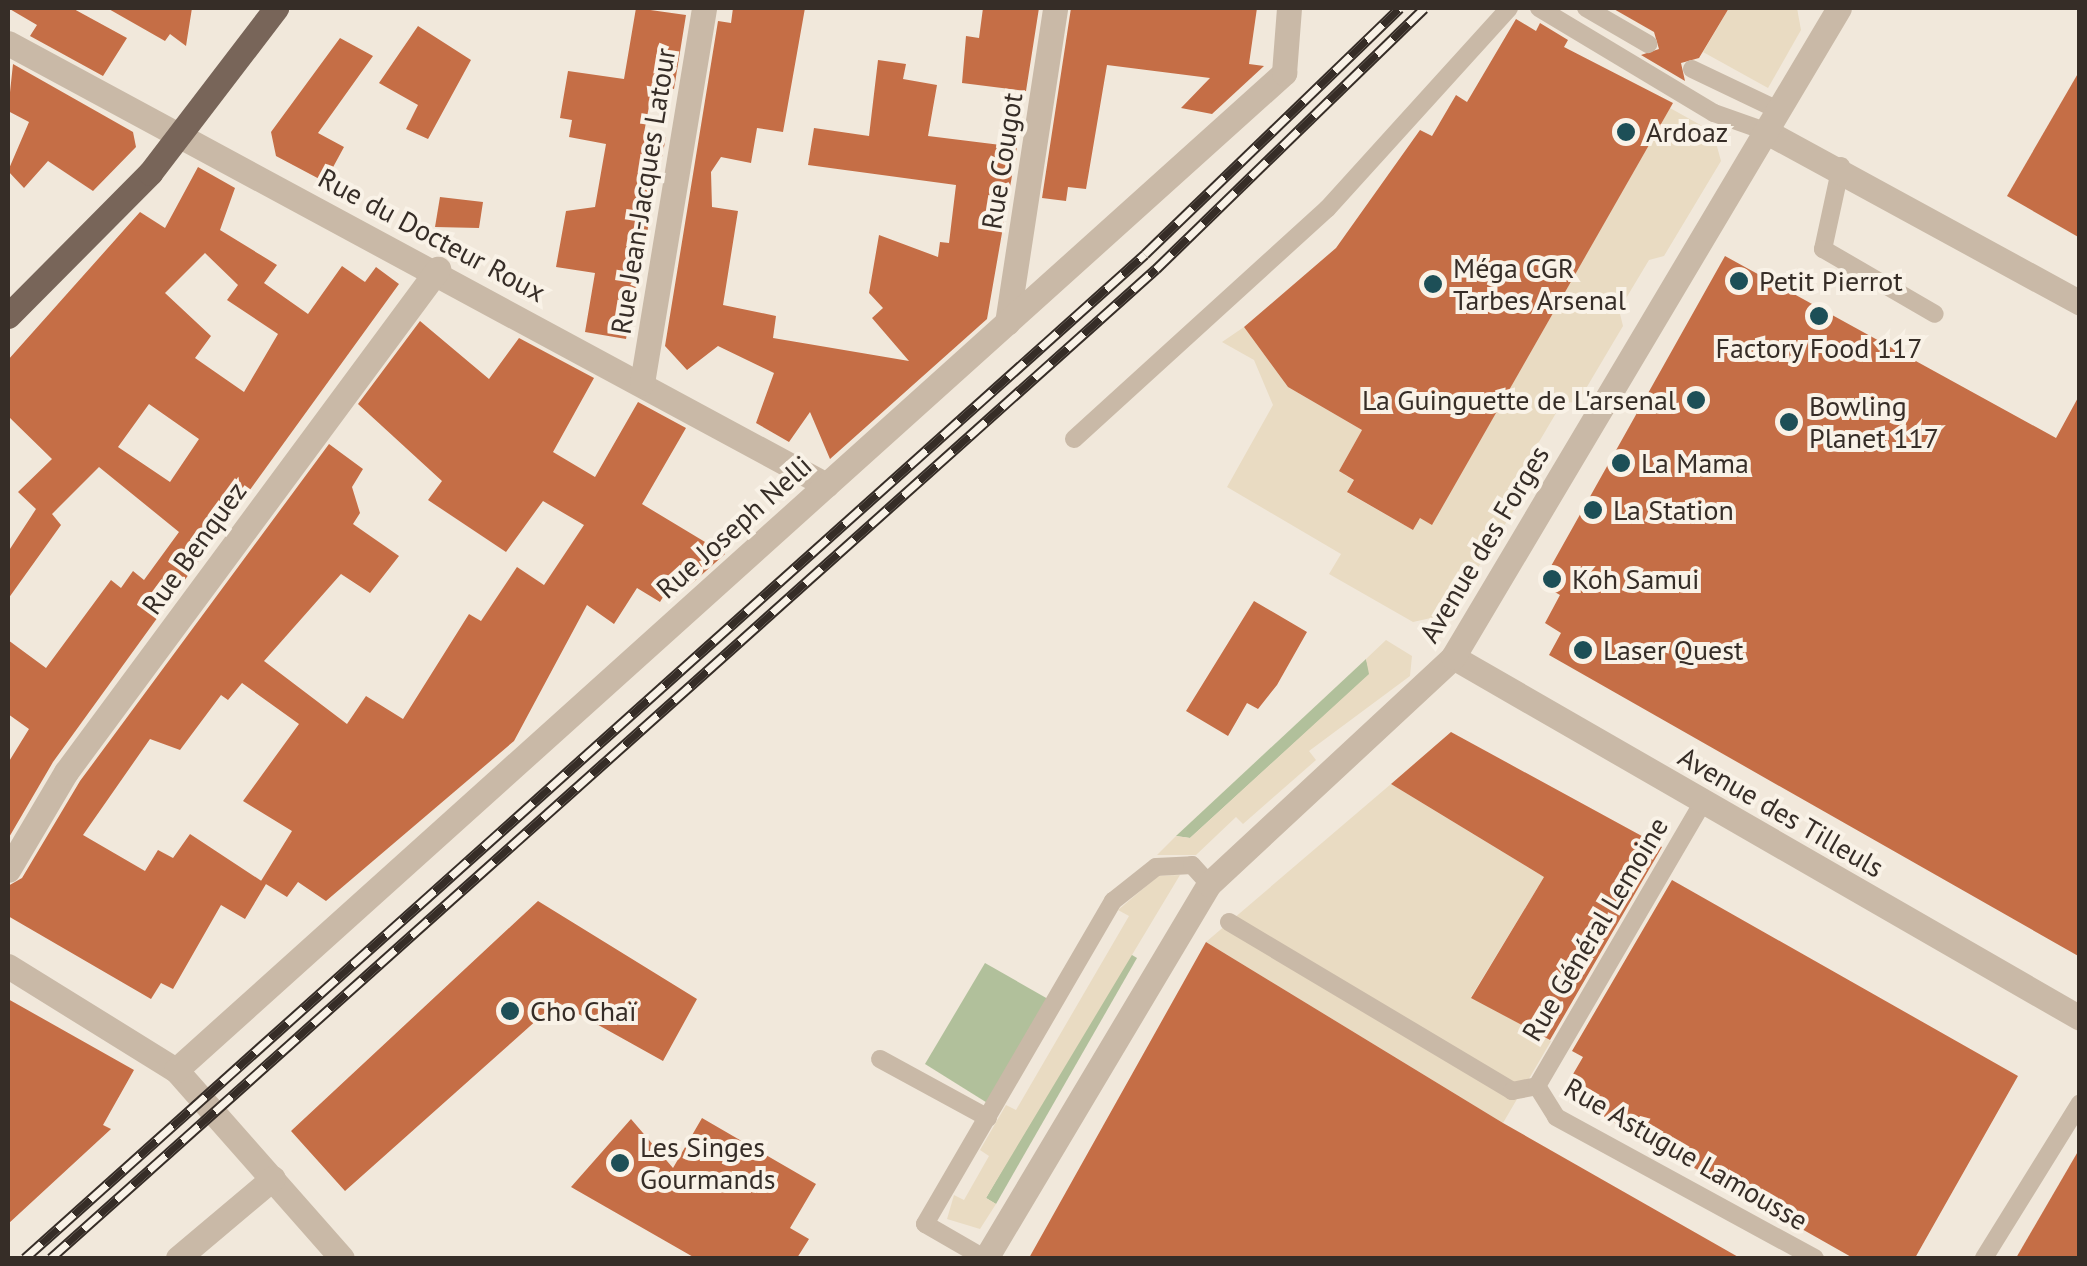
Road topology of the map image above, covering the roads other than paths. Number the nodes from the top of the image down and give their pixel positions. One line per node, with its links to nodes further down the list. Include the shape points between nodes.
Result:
1 (276, 8): 13 (main road)
2 (704, 8): 20 (street, Rue Jean-Jacques Latour)
3 (1055, 8): 19 (street, Rue Cougot)
4 (1288, 8): 19 (street, Rue Joseph Nelli, via 1284,73)
5 (1509, 8): 21 (lane, via 1328,209)
6 (1538, 8): 12 (lane, via 1714,114)
7 (1586, 8): 10 (lane)
8 (1839, 8): 12 (street, Avenue des Forges)
9 (8, 43): 13 (street, Rue du Docteur Roux)
10 (1648, 44)
11 (1692, 69): 12 (lane)
12 (1772, 121): 14 (street); 23 (street, Avenue des Forges)
13 (178, 136): 15 (street, Rue du Docteur Roux); 18 (main road)
14 (1841, 166): 16 (street); 17 (lane, via 1823,249)
15 (438, 269): 20 (street, Rue du Docteur Roux); 25 (street, Rue Benquez, via 66,772)
16 (2080, 303)
17 (1935, 314)
18 (8, 316)
19 (1007, 323): 22 (street, Rue Joseph Nelli)
20 (642, 383): 22 (street, Rue du Docteur Roux)
21 (1074, 439)
22 (826, 485): 31 (street, Rue Joseph Nelli)
23 (1453, 657): 24 (street, Avenue des Tilleuls); 26 (street, Avenue des Forges)
24 (1703, 802): 29 (street, Avenue des Tilleuls); 32 (lane, Rue Général Lemoine)
25 (8, 870)
26 (1210, 884): 34 (lane, via 1192,865 1156,866 1113,901); 38 (street, Avenue des Forges)
27 (1229, 922): 32 (lane, Rue Astugue Lamousse, via 1512,1091)
28 (8, 966): 31 (street)
29 (2080, 1018)
30 (880, 1059): 34 (lane)
31 (176, 1070): 35 (street)
32 (1537, 1086): 39 (lane, Rue Astugue Lamousse, via 1556,1117)
33 (2080, 1102): 40 (lane)
34 (988, 1118): 38 (lane, via 925,1224)
35 (273, 1178): 36 (street); 37 (street)
36 (178, 1258)
37 (342, 1258)
38 (985, 1258)
39 (1815, 1258)
40 (1984, 1258)

